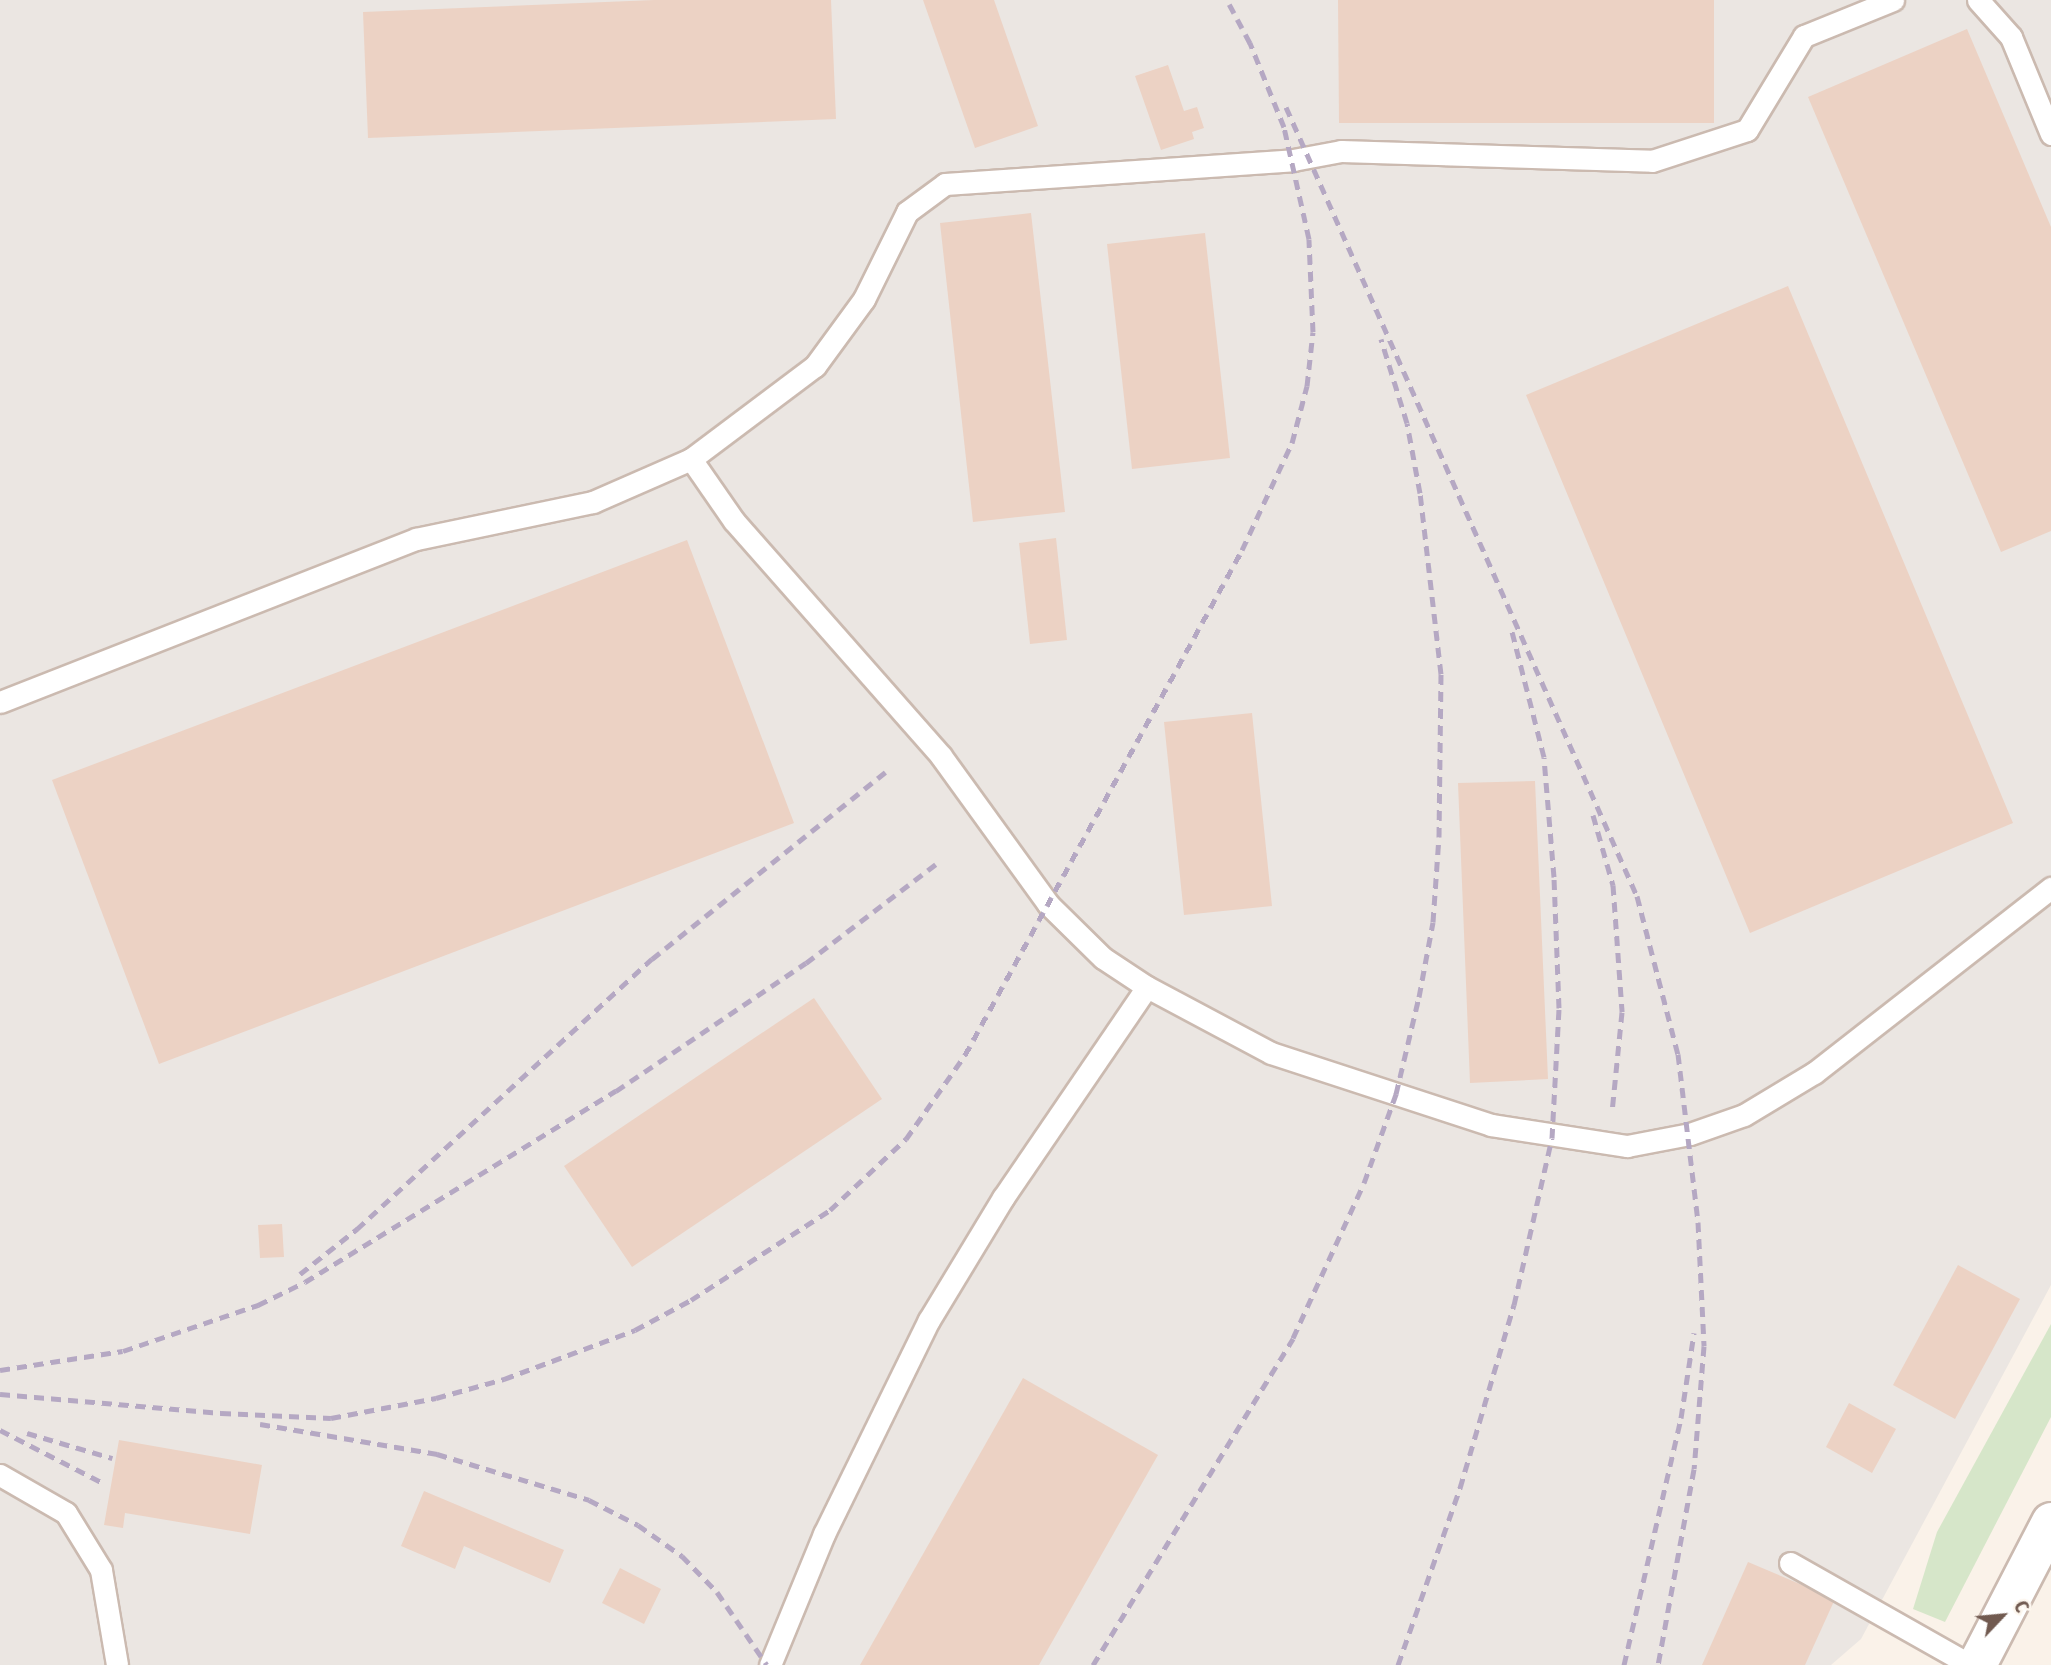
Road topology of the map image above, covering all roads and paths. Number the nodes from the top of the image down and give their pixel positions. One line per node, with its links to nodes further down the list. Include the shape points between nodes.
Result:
1 (1893, 0): 4 (lane, via 1804,36 1747,130 1652,160 1341,151 1293,160 945,184 907,212 864,299 815,366)
2 (1978, 0): 3 (lane, via 2011,37)
3 (2051, 134)
4 (691, 459): 5 (lane, via 593,502 416,539); 7 (lane, via 734,521 941,756 1048,904 1103,958)
5 (0, 702)
6 (2051, 887): 7 (lane, via 1814,1073 1744,1115 1690,1134 1627,1146 1491,1125 1271,1053)
7 (1147, 987): 12 (lane, via 1003,1198 929,1320 824,1534)
8 (0, 1475): 11 (lane, via 66,1513 101,1570)
9 (2049, 1532): 14 (street)
10 (1790, 1563): 13 (lane)
11 (117, 1665)
12 (770, 1665)
13 (1970, 1665)
14 (1977, 1665)

